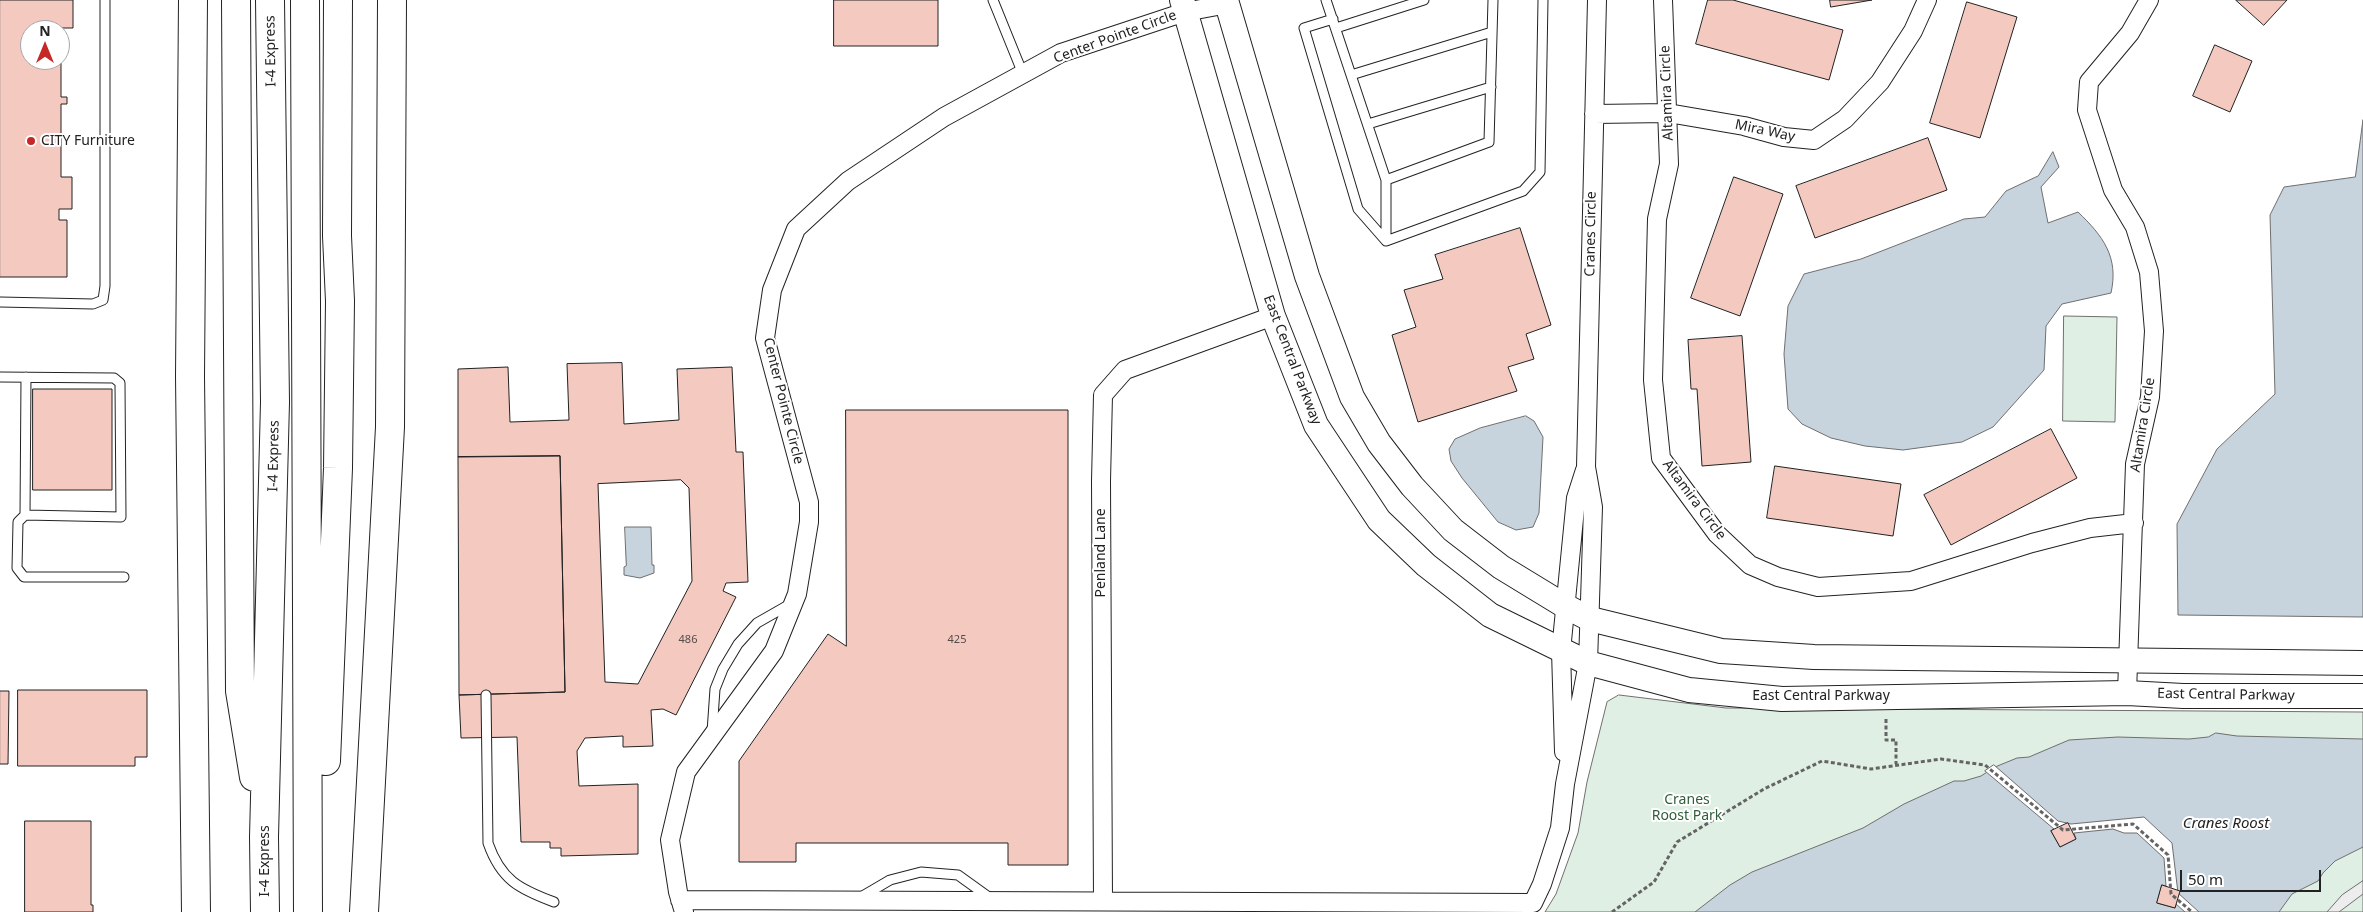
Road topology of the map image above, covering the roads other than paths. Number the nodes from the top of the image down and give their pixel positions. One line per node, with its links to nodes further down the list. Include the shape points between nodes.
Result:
1 (105, 0): 30 (lane, via 103,300 93,304)
2 (193, 0): 57 (highway, via 190,376)
3 (236, 0): 50 (highway, via 240,691)
4 (270, 0): 50 (highway, I-4 Express, via 275,402)
5 (305, 0): 51 (highway)
6 (338, 0): 51 (highway, via 338,468 324,814)
7 (392, 0): 60 (highway, via 390,427)
8 (993, 0): 22 (lane)
9 (1326, 0): 19 (lane)
10 (1424, 0): 20 (lane)
11 (1493, 0): 21 (lane)
12 (1543, 0): 29 (lane, via 1540,172 1523,191)
13 (1597, 0): 26 (street, Cranes Circle)
14 (1663, 0): 25 (street, Altamira Circle)
15 (1927, 0): 25 (street, Mira Way, via 1913,31 1880,82 1845,119 1814,140 1784,138 1744,126)
16 (2149, 0): 36 (street, Altamira Circle, via 2130,33 2090,82 2087,110 2113,190 2135,227 2149,272 2154,331 2150,397 2135,464)
17 (1231, 1): 18 (street, Center Pointe Circle); 39 (main road, via 1307,276 1352,396 1384,450 1453,530 1501,567)
18 (1183, 6): 22 (street, Center Pointe Circle, via 1061,53); 31 (main road, East Central Parkway)
19 (1333, 19): 20 (lane); 29 (lane, via 1304,28 1358,209)
20 (1336, 28): 23 (lane)
21 (1492, 32): 23 (lane); 24 (lane)
22 (1023, 74): 38 (street, Center Pointe Circle, via 944,117 848,181 796,229 772,290 765,338 809,502 809,522)
23 (1351, 75): 27 (lane)
24 (1491, 87): 27 (lane); 28 (lane, via 1489,142)
25 (1668, 112): 26 (street, Mira Way); 36 (street, Altamira Circle, via 1669,164 1657,219 1653,380 1661,458 1717,534 1750,566 1818,587 1911,581 2080,530)
26 (1594, 114): 34 (street, Cranes Circle)
27 (1368, 124): 28 (lane)
28 (1386, 180): 29 (lane)
29 (1386, 241)
30 (0, 302)
31 (1273, 316): 41 (main road, East Central Parkway, via 1316,425 1379,520 1426,565 1490,615); 54 (street, Penland Lane, via 1125,370 1103,395)
32 (0, 376): 33 (lane)
33 (26, 377): 35 (lane); 35 (lane, via 114,378 120,383 121,517)
34 (1586, 467): 39 (street, Cranes Circle, via 1576,498); 40 (street, Cranes Circle, via 1593,506)
35 (25, 515): 37 (lane, via 18,522 17,568 24,577)
36 (2134, 523): 42 (street, Altamira Circle)
37 (124, 577)
38 (794, 602): 48 (street, Center Pointe Circle, via 774,651); 48 (lane, via 758,622 738,644 715,689)
39 (1565, 606): 40 (main road); 41 (street, Cranes Circle)
40 (1590, 619): 42 (main road, via 1720,652 1814,657); 43 (street, Cranes Circle)
41 (1560, 651): 43 (main road, East Central Parkway); 49 (street, Center Pointe Circle)
42 (2130, 660): 44 (main road); 45 (street, Altamira Circle)
43 (1588, 663): 45 (main road, East Central Parkway, via 1689,690 1782,699); 49 (street, Center Pointe Circle)
44 (2363, 663)
45 (2127, 693): 47 (main road, East Central Parkway)
46 (486, 694): 55 (lane, via 488,843 497,863 512,882 527,892)
47 (2363, 696)
48 (711, 736): 56 (street, Center Pointe Circle, via 686,772 670,840)
49 (1565, 784): 54 (street, Center Pointe Circle, via 1560,828 1533,903)
50 (264, 837): 58 (highway, I-4 Express)
51 (309, 877): 59 (highway)
52 (856, 900): 53 (street, Center Pointe Circle); 53 (lane, via 890,880 920,872 958,875); 56 (street, Center Pointe Circle)
53 (995, 901): 54 (street, Center Pointe Circle)
54 (1103, 901)
55 (554, 902)
56 (682, 906)
57 (196, 912)
58 (264, 912)
59 (308, 912)
60 (364, 912)

